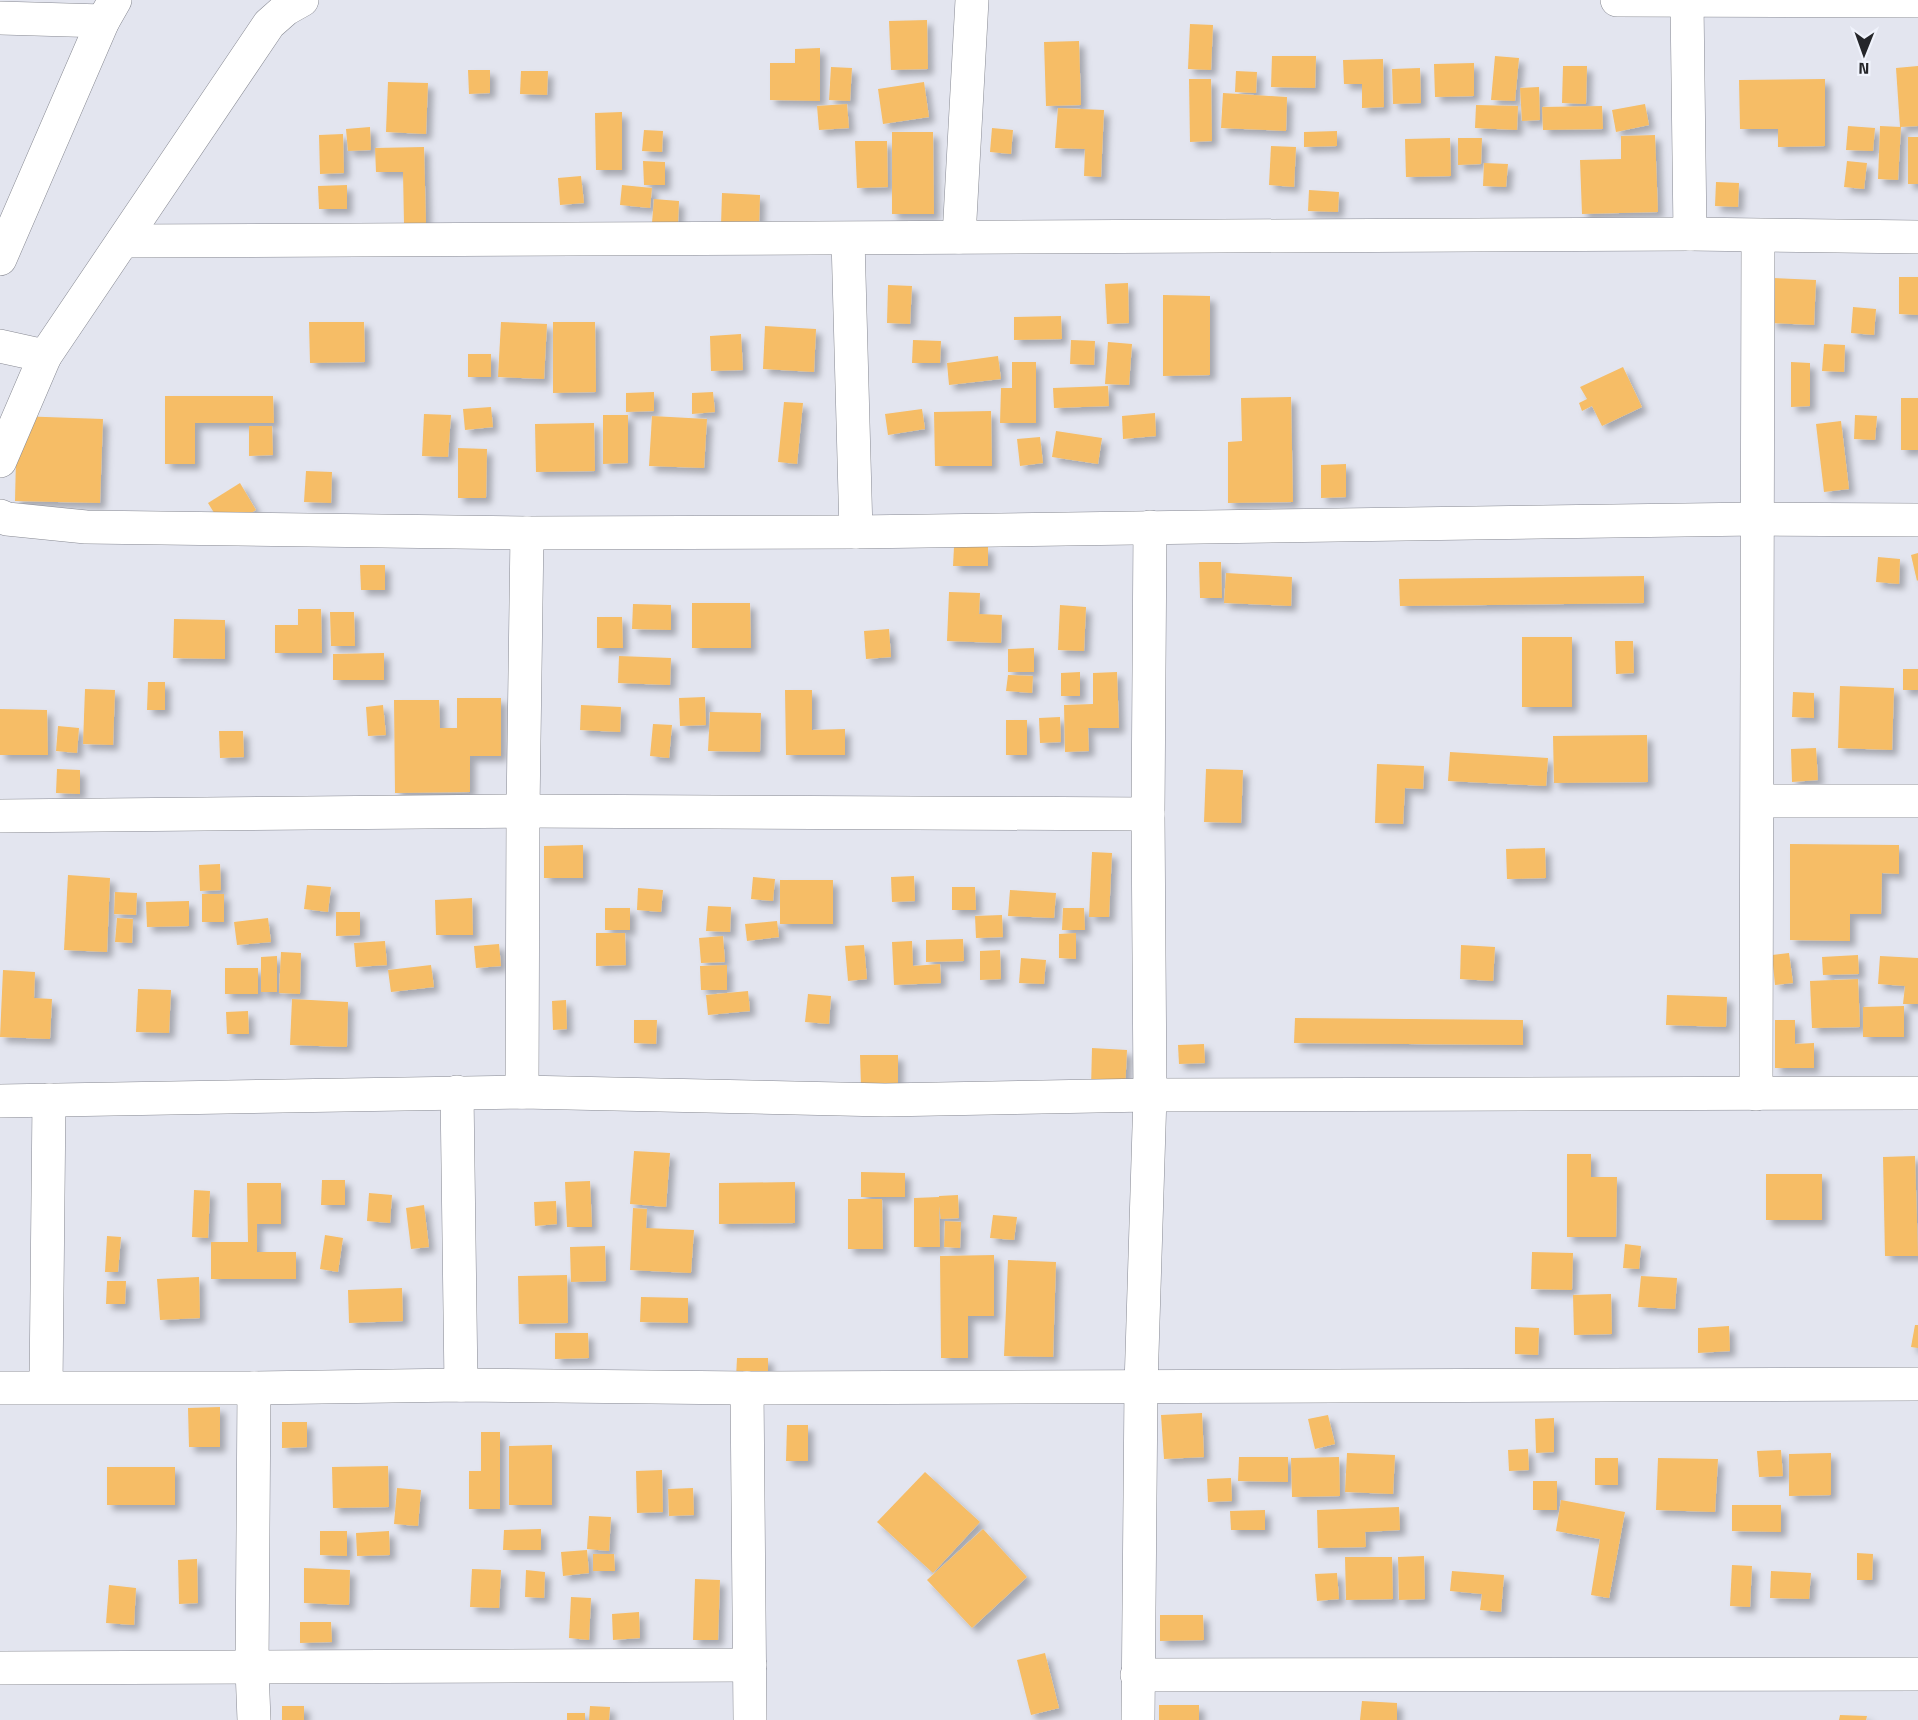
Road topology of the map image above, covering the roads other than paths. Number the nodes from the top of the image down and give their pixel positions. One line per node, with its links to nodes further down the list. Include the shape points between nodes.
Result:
1 (302, 0): 13 (street, via 269,24)
2 (972, 0): 10 (street)
3 (1617, 0): 5 (street)
4 (1918, 1): 5 (street)
5 (1687, 2): 8 (street)
6 (109, 11): 7 (street); 14 (street)
7 (0, 18)
8 (1690, 234): 9 (street); 10 (street)
9 (1758, 236): 11 (street); 19 (street)
10 (959, 237): 12 (street)
11 (1918, 237)
12 (848, 239): 13 (street); 22 (street)
13 (123, 242): 16 (street)
14 (0, 259)
15 (0, 346): 16 (street)
16 (45, 356): 17 (street)
17 (0, 461)
18 (0, 516): 23 (street, via 86,527)
19 (1756, 519): 20 (street); 21 (street); 24 (street)
20 (1918, 520)
21 (1150, 526): 22 (street); 27 (street)
22 (856, 532): 23 (street)
23 (527, 533): 26 (street)
24 (1758, 801): 25 (street); 32 (street)
25 (1918, 801)
26 (523, 811): 27 (street); 28 (street); 30 (street)
27 (1148, 814): 33 (street)
28 (0, 816)
29 (457, 1092): 30 (street); 34 (street); 37 (street)
30 (522, 1092): 33 (street, via 885,1100)
31 (1918, 1093): 32 (street)
32 (1756, 1094): 33 (street)
33 (1150, 1095): 38 (street)
34 (49, 1100): 35 (street); 39 (street)
35 (0, 1101)
36 (1918, 1384): 38 (street)
37 (461, 1385): 41 (street); 42 (street)
38 (1141, 1386): 42 (street); 47 (street)
39 (46, 1387): 40 (street); 41 (street)
40 (0, 1388)
41 (254, 1388): 45 (street)
42 (747, 1388): 43 (street)
43 (750, 1665): 45 (street); 49 (street)
44 (0, 1668): 45 (street)
45 (252, 1669): 48 (street)
46 (1918, 1674): 47 (street)
47 (1137, 1675): 50 (street)
48 (254, 1720)
49 (750, 1720)
50 (1138, 1720)

